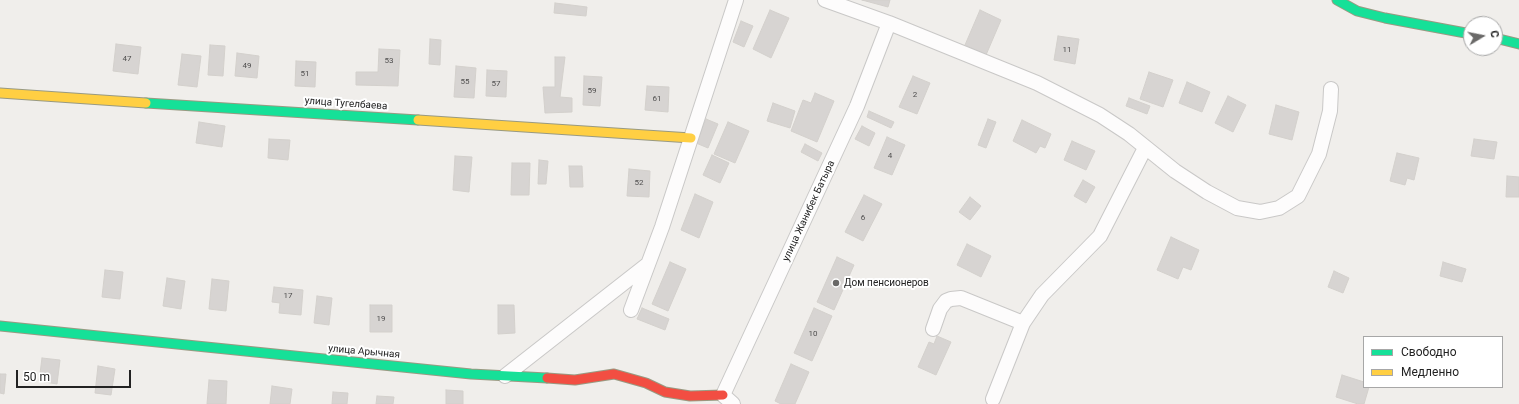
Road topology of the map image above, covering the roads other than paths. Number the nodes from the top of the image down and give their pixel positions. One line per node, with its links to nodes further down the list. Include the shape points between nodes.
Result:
1 (736, 0): 10 (street)
2 (825, 0): 4 (street)
3 (1337, 0): 5 (street, via 1358,11 1385,18)
4 (888, 23): 11 (street, via 1037,83 1100,116); 19 (street, улица Жанибек Батыра, via 857,106)
5 (1463, 33)
6 (1503, 40): 7 (street)
7 (1519, 44)
8 (1331, 89): 11 (street, via 1330,111 1319,154 1298,196 1279,208 1260,212 1237,208 1175,171)
9 (0, 93): 10 (street, улица Тугелбаева)
10 (691, 138): 12 (street)
11 (1146, 148): 14 (street, via 1100,236 1042,295)
12 (648, 264): 13 (street); 17 (street)
13 (631, 310)
14 (1023, 323): 16 (street, via 961,298 946,301 940,309); 18 (street)
15 (0, 326): 17 (street, улица Арычная)
16 (933, 329)
17 (504, 376): 19 (street, улица Арычная, via 575,380 614,374 646,383 665,392)
18 (993, 399)
19 (728, 400)

